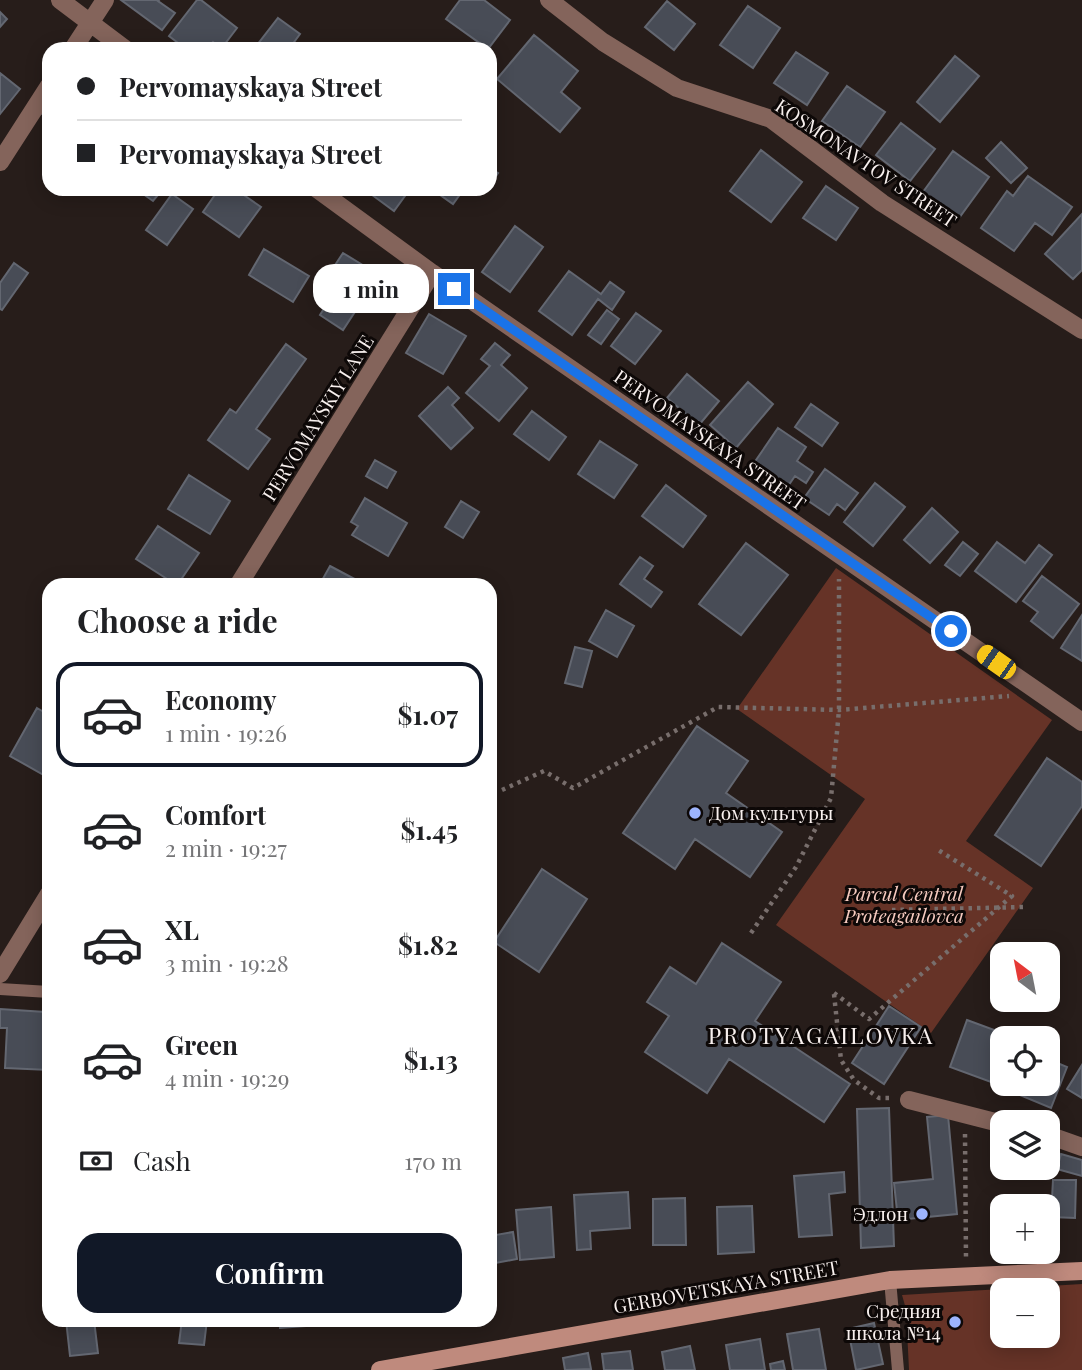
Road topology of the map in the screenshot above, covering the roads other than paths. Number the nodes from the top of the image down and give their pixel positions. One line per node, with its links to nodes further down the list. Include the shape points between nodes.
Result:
1 (60, 0): 4 (street)
2 (104, 0): 4 (street)
3 (549, 0): 11 (street, KOSMONAVTOV STREET, via 603,42 677,88 771,119 882,203)
4 (89, 23): 5 (street); 6 (street)
5 (77, 42)
6 (115, 42)
7 (42, 97): 8 (street)
8 (0, 162)
9 (327, 196): 10 (street, PERVOMAYSKAYA STREET)
10 (432, 273): 12 (street, PERVOMAYSKIY LANE); 13 (street, PERVOMAYSKAYA STREET)
11 (1082, 330)
12 (243, 578)
13 (1082, 722)
14 (42, 905): 15 (street)
15 (0, 974)
16 (0, 989): 17 (lane)
17 (42, 992)
18 (909, 1100): 19 (street)
19 (990, 1121)
20 (1060, 1139): 21 (street)
21 (1082, 1147)
22 (1082, 1271): 23 (street, GERBOVETSKAYA STREET)
23 (890, 1280): 24 (street, GERBOVETSKAYA STREET); 25 (lane)
24 (380, 1370)
25 (898, 1370)

